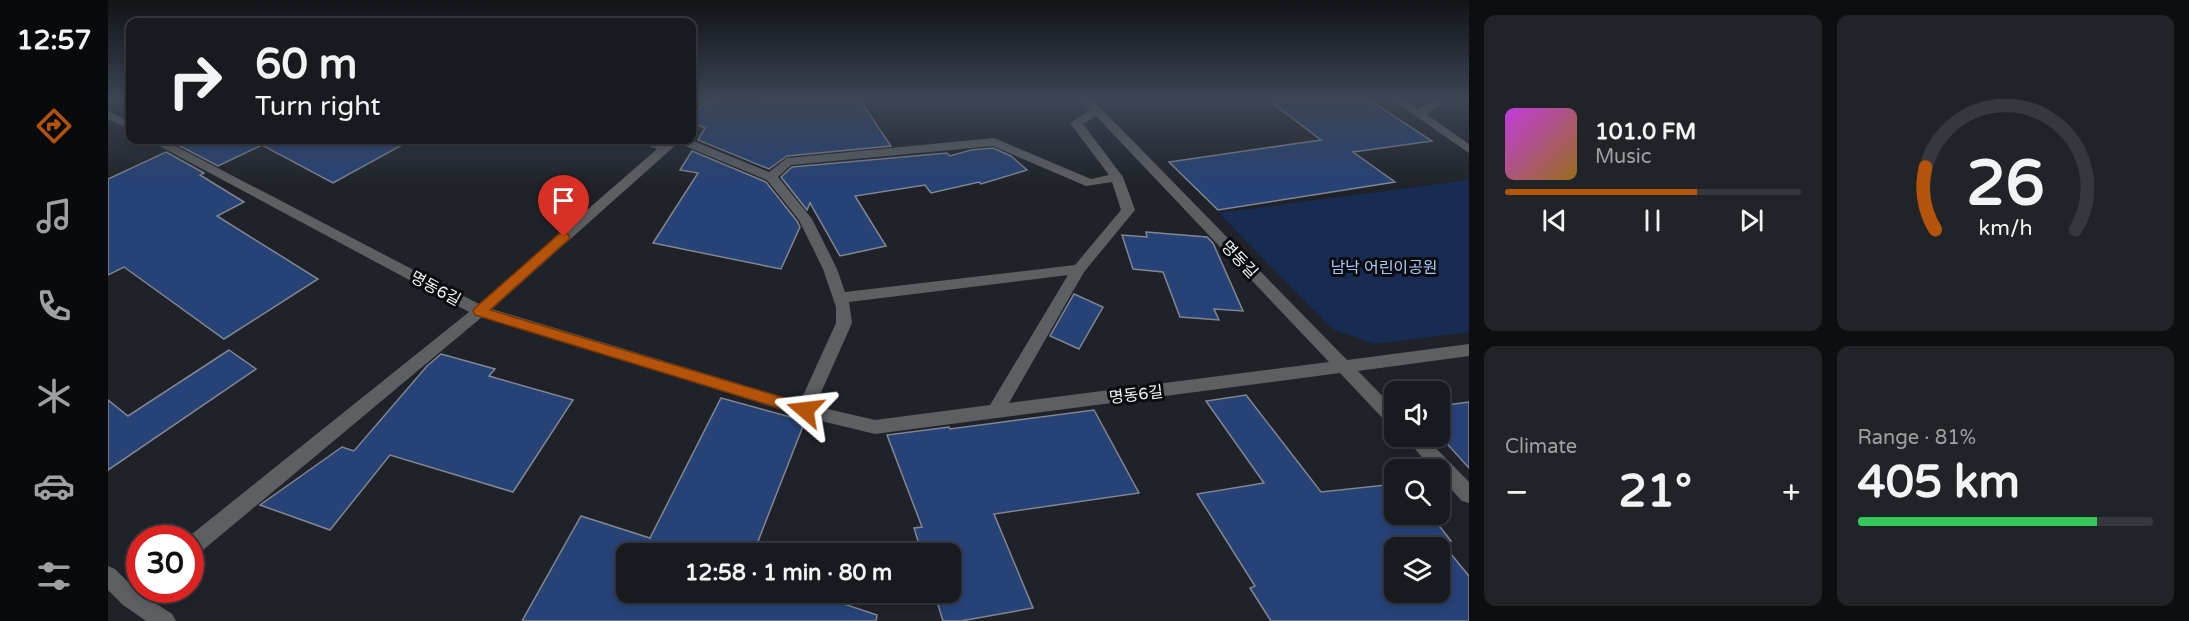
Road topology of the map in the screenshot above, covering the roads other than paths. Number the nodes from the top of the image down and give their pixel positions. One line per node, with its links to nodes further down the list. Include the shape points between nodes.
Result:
1 (1080, 128): 9 (street)
2 (1114, 128): 14 (street, 명동길)
3 (1438, 128): 7 (street)
4 (164, 144): 12 (street, 명동6길)
5 (669, 144): 12 (street)
6 (692, 144): 8 (street)
7 (1469, 149)
8 (771, 177): 9 (street, via 787,162 994,142 1090,183); 11 (street, via 805,219 830,269)
9 (1117, 177): 10 (street, via 1128,210)
10 (1079, 269): 11 (street); 17 (street)
11 (839, 298): 16 (street, via 844,322)
12 (480, 311): 16 (street, 명동6길); 20 (street)
13 (1469, 350): 14 (street, 명동6길)
14 (1344, 368): 15 (street, 명동길); 17 (street, 명동6길)
15 (1384, 409)
16 (805, 410): 17 (street, 명동6길, via 875,428)
17 (995, 412)
18 (1423, 447): 19 (street)
19 (1469, 495)
20 (204, 537)
21 (108, 576): 22 (street)
22 (126, 588)
23 (145, 603): 24 (street)
24 (165, 621)

